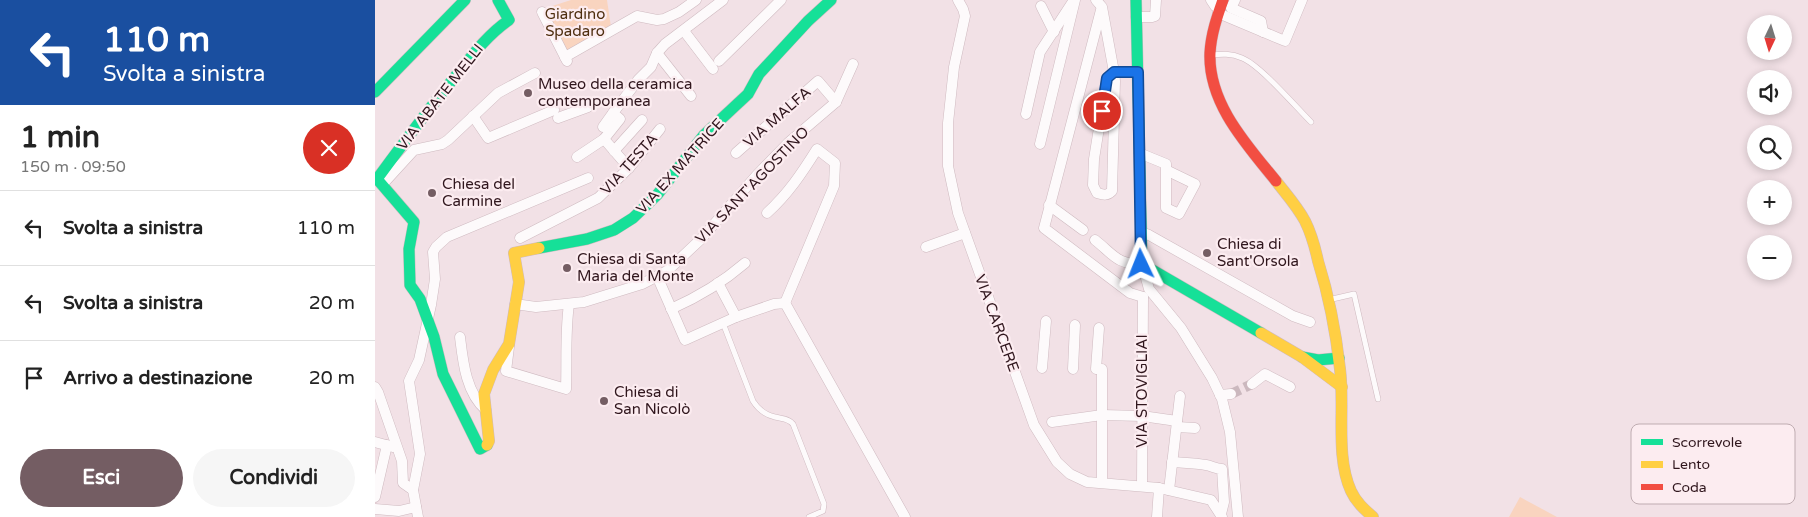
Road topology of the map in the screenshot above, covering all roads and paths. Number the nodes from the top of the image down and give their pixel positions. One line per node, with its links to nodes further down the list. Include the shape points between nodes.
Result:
1 (465, 0): 25 (street)
2 (498, 0): 45 (street, VIA ABATE MELLI, via 509,20 495,29 425,112)
3 (696, 0): 15 (street, via 664,19 637,16 566,59)
4 (723, 0): 17 (street)
5 (781, 0): 17 (street, via 716,65)
6 (831, 0): 61 (street, VIA EX MATRICE, via 759,74 748,94 704,135 657,195 633,218 614,230 587,239 514,253 519,282)
7 (958, 0): 50 (street, VIA CARCERE, via 965,16 954,68 947,166)
8 (1074, 0): 18 (street); 37 (street)
9 (1136, 0): 16 (street)
10 (1156, 0): 16 (street, via 1155,16)
11 (1302, 0): 13 (street, via 1285,41 1263,32)
12 (1099, 3): 22 (street); 46 (street)
13 (1223, 5): 20 (street, via 1212,33)
14 (1041, 6): 18 (street)
15 (542, 12)
16 (1136, 17): 23 (street)
17 (684, 31): 19 (street)
18 (1054, 32): 30 (street, via 1040,52)
19 (657, 54): 26 (street); 29 (street, via 651,67)
20 (1210, 55): 33 (lane, via 1226,54 1254,65); 59 (street, via 1210,71 1222,109 1235,131 1306,222)
21 (853, 64): 27 (street, VIA SANT'AGOSTINO)
22 (1114, 72): 22 (street, via 1107,78 1094,159 1093,185 1097,193 1103,195 1113,191); 23 (street)
23 (1138, 72): 40 (street)
24 (535, 73): 31 (street, via 497,93)
25 (375, 92)
26 (691, 96)
27 (836, 102): 39 (street, VIA MALFA, via 818,81); 56 (street, VIA SANT'AGOSTINO, via 788,143 701,239 667,271)
28 (588, 107): 31 (street, via 556,114 488,138)
29 (613, 113): 34 (street); 36 (street, via 620,119)
30 (1026, 114)
31 (473, 116): 45 (street, via 442,144 414,150)
32 (642, 120): 38 (street)
33 (1311, 122)
34 (603, 127)
35 (660, 129): 42 (street, VIA TESTA)
36 (604, 139): 38 (street); 41 (street)
37 (1040, 144)
38 (615, 151): 42 (street)
39 (736, 153)
40 (1139, 153): 43 (street, via 1166,164); 49 (street)
41 (577, 157)
42 (629, 168): 51 (street, VIA TESTA, via 598,198)
43 (1166, 170)
44 (588, 178): 65 (street, via 447,237 433,252 435,279)
45 (379, 182): 65 (street, via 414,222 409,249 410,285)
46 (1049, 205): 48 (street); 58 (street, via 1043,228 1130,293)
47 (767, 213): 60 (street, via 803,173 817,149 835,163 833,186)
48 (1083, 230)
49 (1141, 232): 55 (street); 67 (street, via 1293,316)
50 (965, 234): 53 (street); 92 (street, VIA CARCERE, via 1034,425 1057,462 1070,474 1087,482)
51 (520, 238)
52 (1095, 240): 55 (street, via 1122,262)
53 (926, 248)
54 (745, 263): 57 (street)
55 (1141, 264): 58 (street); 73 (street)
56 (657, 276): 62 (street, VIA SANT'AGOSTINO, via 623,290); 63 (street)
57 (718, 283): 63 (street); 64 (street)
58 (1146, 293): 85 (street, VIA STOVIGLIAI); 104 (street, via 1181,328 1225,395)
59 (1328, 300): 74 (street); 82 (lane, via 1354,294)
60 (785, 303): 64 (street); 102 (street)
61 (515, 304): 62 (street, VIA SANT'AGOSTINO, via 536,307); 72 (street, VIA EX MATRICE)
62 (569, 304): 72 (street, via 565,330 566,389 506,371)
63 (671, 309): 68 (street, via 685,340)
64 (736, 316): 68 (street)
65 (427, 319): 83 (street, VIA EX MATRICE, via 443,374 479,448 487,446 489,441); 95 (street, via 419,360 409,381 420,454)
66 (1046, 321): 75 (street)
67 (1310, 322)
68 (723, 323): 101 (lane, via 757,408 793,424 824,504 823,511)
69 (1075, 325): 76 (street)
70 (1099, 328): 84 (street)
71 (460, 337): 83 (street, via 466,374 479,404)
72 (509, 344): 83 (street, VIA EX MATRICE, via 493,370 484,394)
73 (1302, 357): 74 (street, via 1318,360); 80 (street)
74 (1339, 358): 80 (street)
75 (1042, 368)
76 (1073, 369)
77 (1252, 384): 78 (street, via 1265,374)
78 (1290, 386)
79 (375, 387): 90 (street)
80 (1342, 387): 105 (street, via 1343,460 1347,480 1361,506)
81 (1180, 396): 87 (street)
82 (1378, 399)
83 (486, 410)
84 (1102, 415): 85 (street); 86 (street); 92 (street)
85 (1142, 416): 87 (street); 93 (street, VIA STOVIGLIAI)
86 (1052, 422)
87 (1177, 424): 88 (street); 91 (street)
88 (1195, 428)
89 (375, 442): 90 (street)
90 (392, 447): 95 (street, via 402,461 403,483); 96 (street)
91 (1172, 462): 94 (street); 100 (street, via 1222,469)
92 (1102, 482): 93 (street, VIA CARCERE)
93 (1142, 486): 94 (street, VIA CARCERE)
94 (1164, 489): 100 (street, VIA CARCERE, via 1211,500); 103 (street)
95 (413, 490): 98 (street)
96 (375, 497)
97 (375, 509): 99 (street)
98 (417, 512): 99 (street)
99 (396, 514)
100 (1222, 515)
101 (809, 517)
102 (905, 517)
103 (1157, 517)
104 (1238, 517)
105 (1373, 517)

